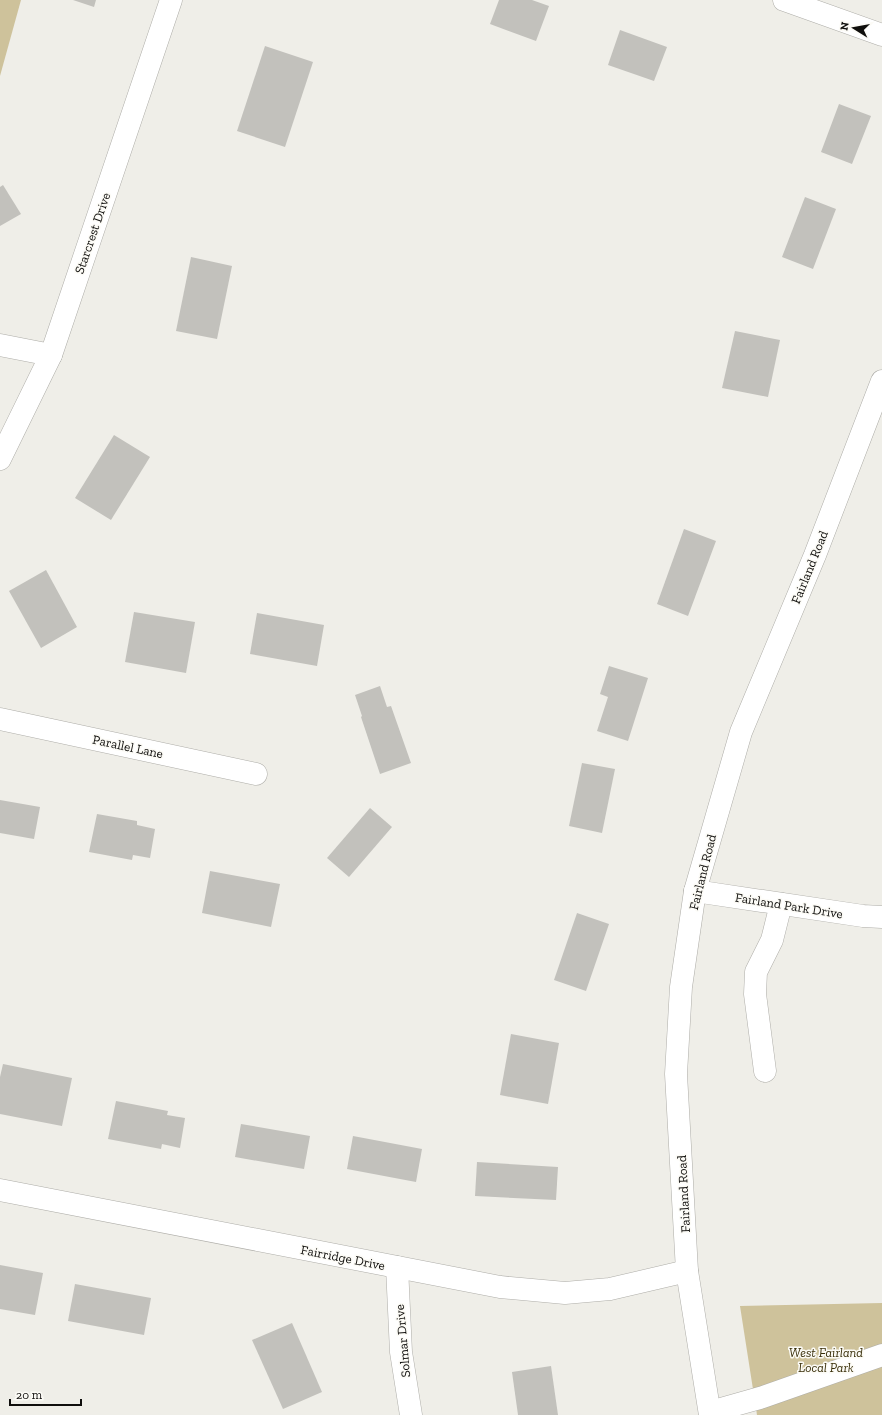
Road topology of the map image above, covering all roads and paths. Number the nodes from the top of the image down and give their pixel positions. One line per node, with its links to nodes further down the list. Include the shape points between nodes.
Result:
1 (170, 0): 5 (street, Starcrest Drive)
2 (784, 0): 3 (street)
3 (882, 35)
4 (0, 345): 5 (street)
5 (51, 355): 7 (street, Starcrest Drive)
6 (882, 381): 10 (street, Fairland Road, via 815,555 741,732)
7 (0, 459)
8 (0, 719): 9 (street, Parallel Lane)
9 (256, 774)
10 (695, 891): 11 (street, Fairland Park Drive); 16 (street, Fairland Road, via 681,986 676,1074)
11 (781, 904): 12 (street, Fairland Park Drive); 13 (street, via 772,940 756,972 755,994)
12 (882, 917)
13 (766, 1071)
14 (0, 1190): 15 (street, Fairridge Drive)
15 (397, 1267): 16 (street, Fairridge Drive, via 500,1287 565,1292 610,1289); 19 (street, Solmar Drive, via 401,1352)
16 (688, 1271): 18 (street, Fairland Road)
17 (882, 1355): 18 (street)
18 (710, 1413)
19 (411, 1415)

